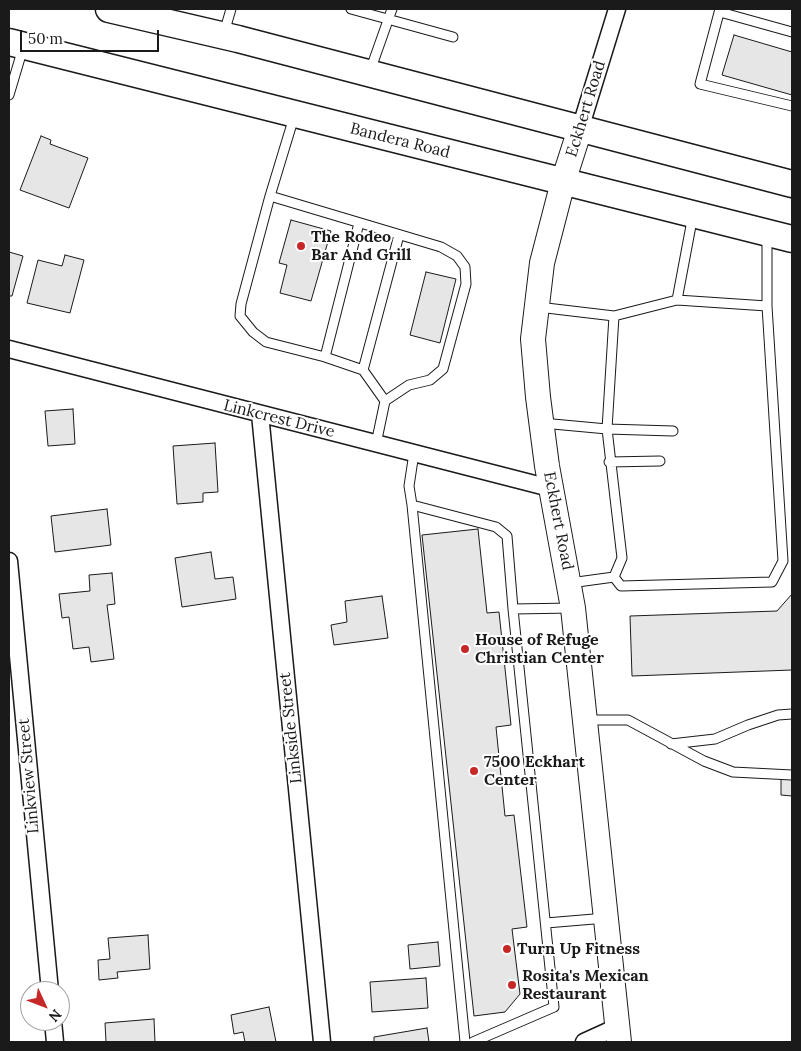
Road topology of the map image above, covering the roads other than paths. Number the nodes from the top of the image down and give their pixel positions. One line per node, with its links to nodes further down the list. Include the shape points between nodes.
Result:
1 (108, 9): 9 (main road)
2 (231, 9): 9 (lane)
3 (351, 9): 7 (lane)
4 (392, 9): 7 (lane)
5 (617, 9): 16 (street, Eckhert Road)
6 (720, 10): 8 (lane); 14 (lane, via 700,84)
7 (389, 19): 10 (lane); 12 (lane)
8 (792, 32)
9 (224, 36): 12 (main road)
10 (453, 37)
11 (16, 44): 13 (lane); 15 (main road, Bandera Road)
12 (370, 73): 16 (main road)
13 (9, 95)
14 (792, 106)
15 (295, 114): 17 (main road, Bandera Road); 19 (lane)
16 (580, 128): 17 (main road, Eckhert Road); 18 (main road)
17 (563, 182): 20 (main road, Bandera Road); 27 (main road, Eckhert Road, via 542,262)
18 (792, 184)
19 (270, 196): 21 (lane); 30 (lane, via 240,316 252,332 266,342)
20 (693, 214): 22 (main road, Bandera Road); 25 (lane)
21 (359, 223): 23 (lane); 30 (lane)
22 (767, 233): 24 (main road, Bandera Road); 26 (lane)
23 (400, 235): 31 (lane); 32 (lane, via 442,247 457,256 465,267 466,284 443,369 430,380 410,385)
24 (792, 239)
25 (677, 300): 26 (lane); 28 (lane)
26 (767, 306): 44 (lane, via 783,561 772,582 621,586)
27 (536, 307): 28 (lane); 34 (main road, Eckhert Road, via 533,339)
28 (614, 316): 35 (lane)
29 (9, 349): 33 (street, Linkcrest Drive)
30 (325, 356): 31 (lane)
31 (364, 370): 32 (lane)
32 (385, 401): 37 (lane)
33 (260, 414): 37 (street, Linkcrest Drive); 56 (street, Linkside Street)
34 (541, 423): 35 (lane); 41 (main road, Eckhert Road)
35 (608, 429): 36 (lane); 40 (lane)
36 (673, 431)
37 (376, 444): 38 (street, Linkcrest Drive)
38 (414, 453): 41 (street, Linkcrest Drive); 42 (lane, via 409,486)
39 (660, 461): 40 (lane)
40 (610, 462): 44 (lane, via 622,558)
41 (550, 488): 45 (main road, Eckhert Road)
42 (412, 505): 47 (lane, via 496,527 508,536); 57 (lane)
43 (9, 561): 54 (street, Linkview Street)
44 (614, 577): 45 (lane)
45 (569, 583): 46 (main road, Eckhert Road)
46 (573, 608): 47 (lane); 49 (main road, Eckhert Road)
47 (513, 609): 53 (lane)
48 (792, 714): 50 (lane, via 748,725 715,739)
49 (585, 720): 50 (lane, via 628,720); 52 (main road, Eckhert Road)
50 (671, 744): 51 (lane, via 733,772)
51 (792, 775)
52 (606, 918): 53 (lane); 55 (main road, Eckhert Road)
53 (546, 923): 58 (lane, via 554,1007)
54 (49, 981)
55 (618, 1035): 59 (street)
56 (322, 1042)
57 (466, 1042)
58 (473, 1042)
59 (584, 1042)

